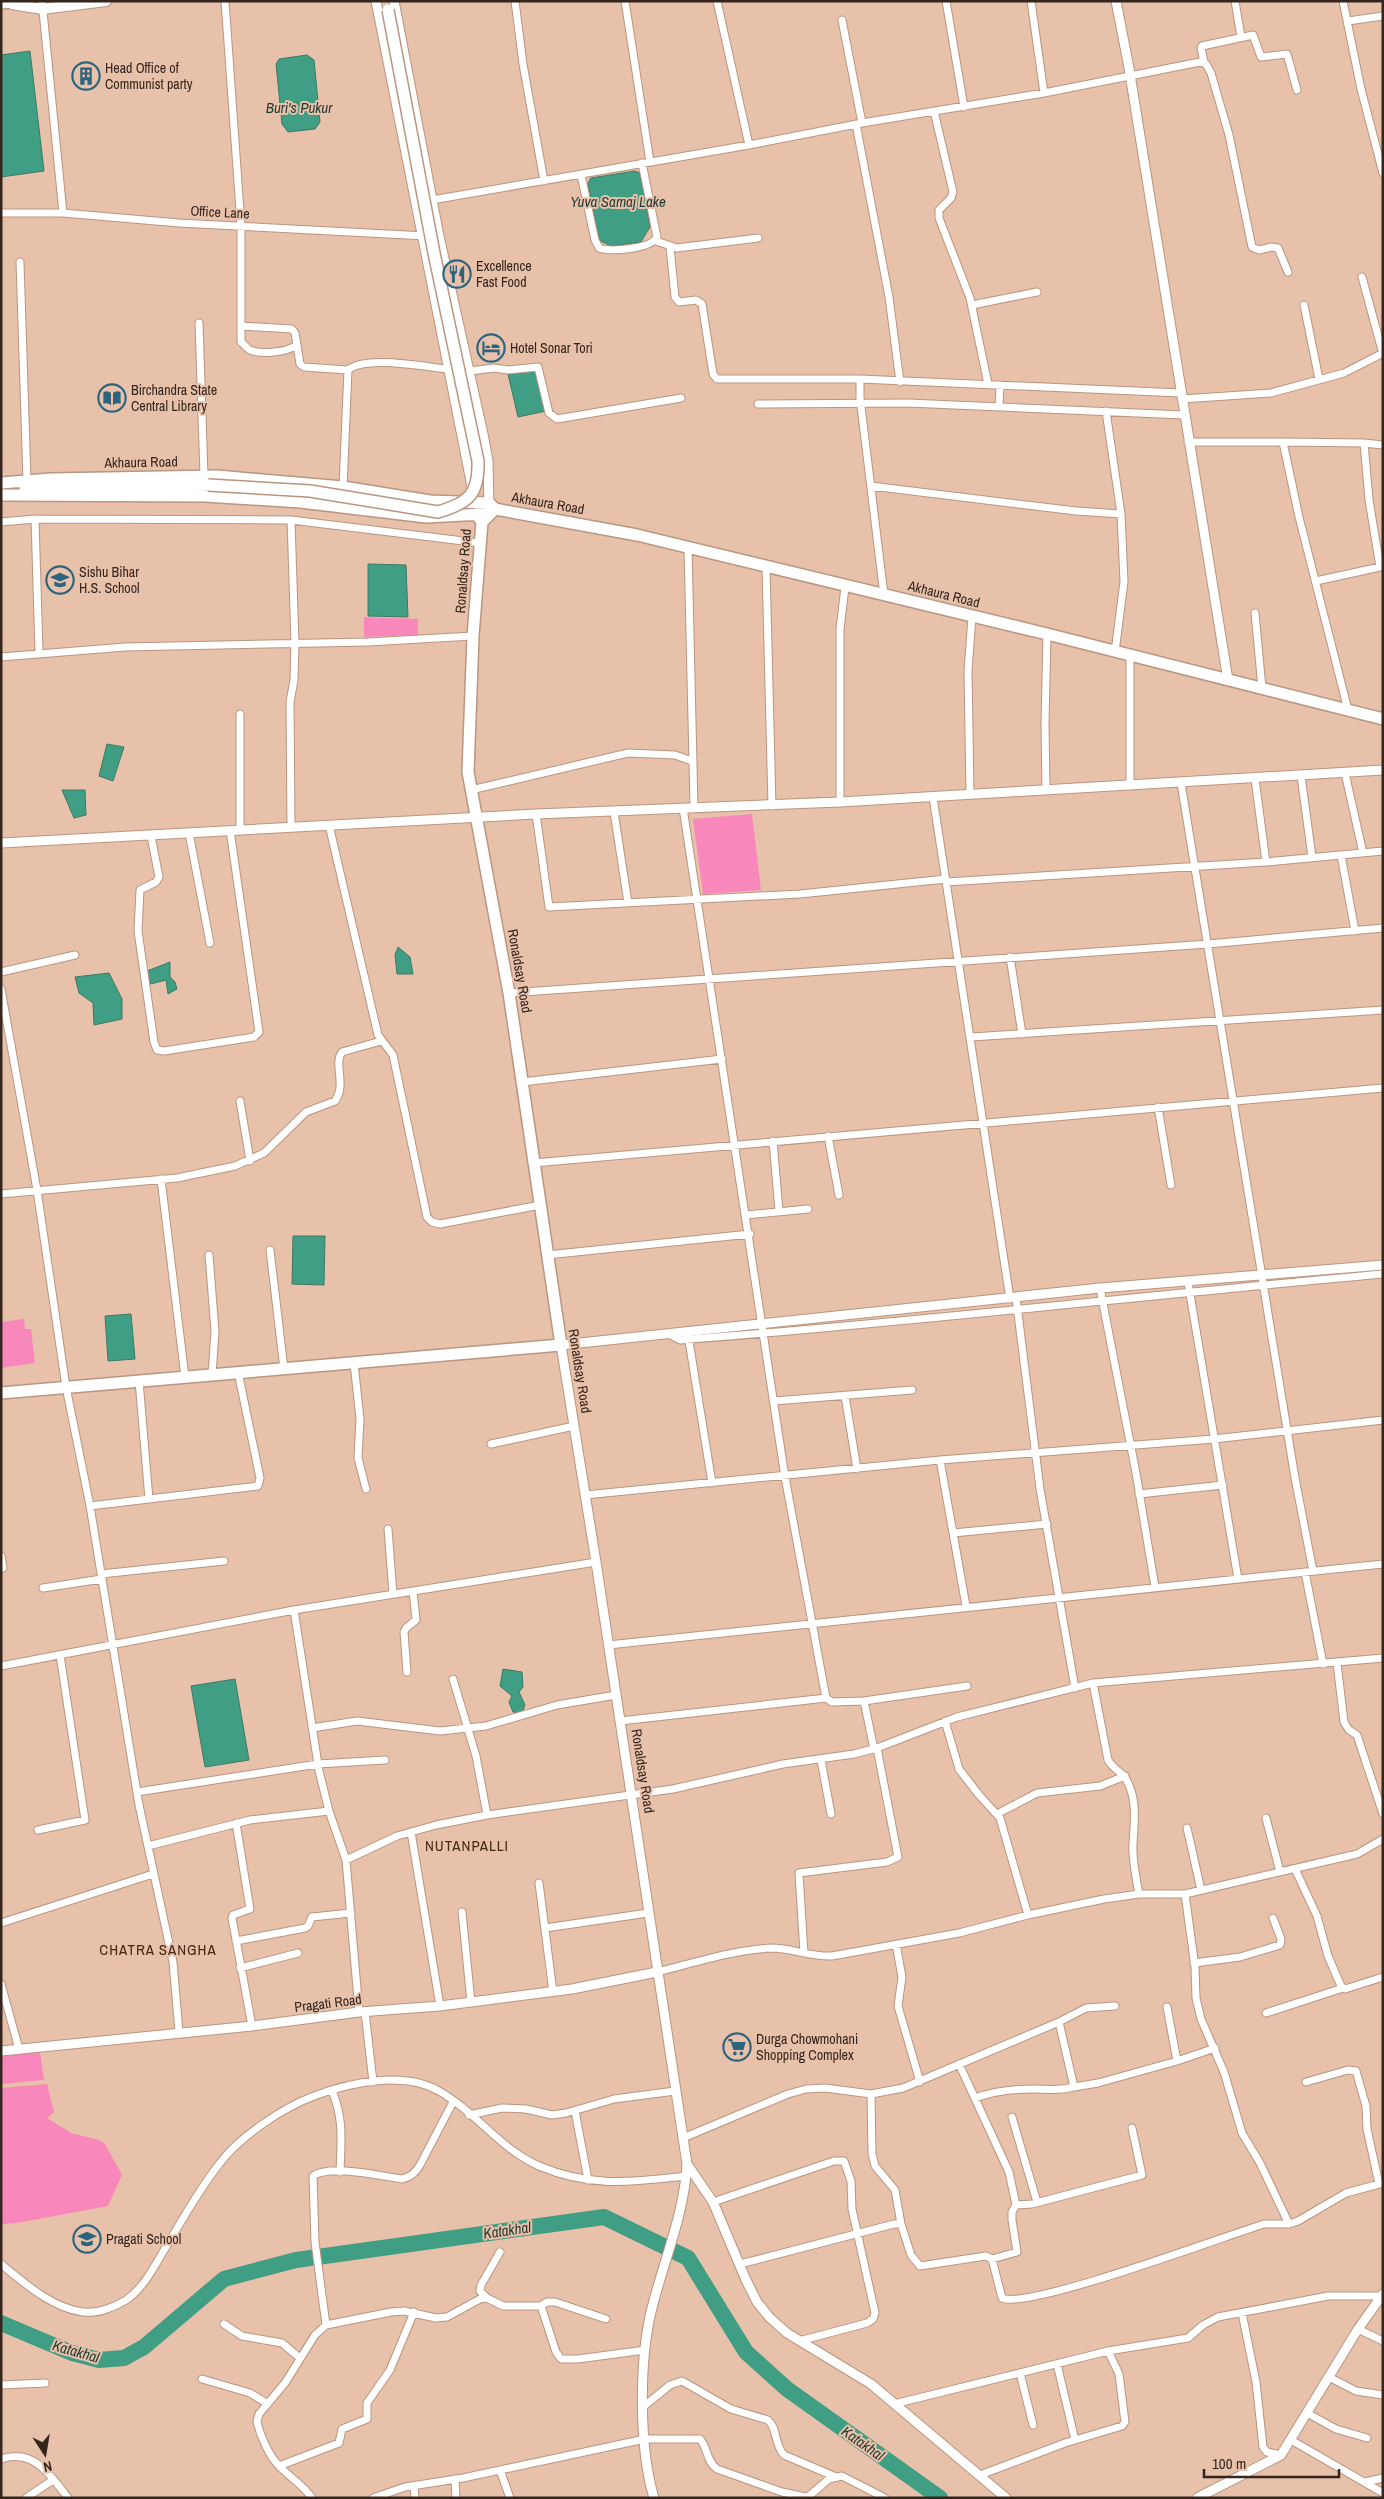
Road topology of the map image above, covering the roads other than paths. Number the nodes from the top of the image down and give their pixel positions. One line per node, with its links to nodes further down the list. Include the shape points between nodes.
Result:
1 (23, 1): 13 (main road)
2 (106, 1): 15 (main road)
3 (224, 1): 36 (street)
4 (376, 1): 37 (street)
5 (515, 1): 32 (street, via 522,64)
6 (625, 1): 28 (street)
7 (717, 1): 27 (street)
8 (946, 1): 24 (street)
9 (1031, 1): 23 (street)
10 (1116, 1): 21 (street)
11 (1235, 1): 19 (street)
12 (1343, 1): 18 (street)
13 (5, 3): 15 (main road)
14 (388, 3): 33 (street); 72 (main road, bridge, via 434,253 478,461 478,480 471,495 458,506 438,512 310,491)
15 (42, 5): 35 (street)
16 (1383, 16): 18 (street)
17 (842, 20): 26 (street)
18 (1348, 21): 29 (street, via 1361,89)
19 (1241, 37): 20 (street, via 1202,46); 22 (street, via 1255,36 1261,57 1287,54)
20 (1204, 62): 21 (street); 43 (street, via 1212,73 1229,135 1251,243 1256,250 1278,248)
21 (1130, 77): 23 (street); 60 (street)
22 (1296, 90)
23 (1044, 93): 24 (street)
24 (964, 107): 25 (street)
25 (934, 111): 26 (street); 46 (street, via 953,192 939,210 939,218)
26 (859, 124): 27 (street); 57 (street)
27 (749, 145): 28 (street)
28 (646, 162): 31 (street); 40 (street)
29 (1381, 162): 30 (street)
30 (1383, 173)
31 (581, 175): 32 (street); 40 (street, via 599,248 609,250 650,245)
32 (544, 181): 33 (street)
33 (432, 200): 38 (street)
34 (1, 214): 35 (street, Office Lane)
35 (64, 214): 36 (street, Office Lane)
36 (241, 225): 37 (street, Office Lane); 49 (street)
37 (423, 236): 38 (street, Office Lane); 52 (street)
38 (438, 236): 54 (street)
39 (758, 238): 41 (street, via 716,245)
40 (656, 241): 41 (street)
41 (670, 247): 56 (street, via 675,298 679,302 696,300 702,304 713,374 717,379)
42 (20, 262): 71 (street)
43 (1288, 272)
44 (1362, 277): 51 (street)
45 (1037, 292): 46 (street)
46 (972, 305): 58 (street)
47 (1304, 305): 55 (street)
48 (199, 323): 72 (street)
49 (241, 326): 50 (street, via 290,328 295,333); 50 (street, via 241,342 251,350 278,352)
50 (297, 345): 53 (street, via 298,357 304,367)
51 (1383, 354): 55 (street, via 1344,373)
52 (448, 369): 53 (street, via 370,362); 78 (street)
53 (348, 370): 75 (street)
54 (470, 371): 61 (street, via 538,367 549,413 557,419); 78 (street, via 488,460)
55 (1320, 379): 60 (street, via 1265,394)
56 (860, 382): 57 (street); 62 (street)
57 (900, 382): 58 (street)
58 (988, 384): 59 (street)
59 (1000, 388): 60 (street); 64 (street)
60 (1181, 396): 66 (street)
61 (681, 398)
62 (860, 400): 63 (street); 64 (street); 74 (street)
63 (758, 404)
64 (999, 404): 65 (street)
65 (1106, 411): 66 (street); 79 (street)
66 (1184, 415): 67 (street)
67 (1188, 442): 68 (street); 99 (street)
68 (1283, 442): 69 (street); 87 (street)
69 (1364, 443): 70 (street); 85 (street, via 1369,500)
70 (1383, 445)
71 (27, 480): 72 (main road, Akhaura Road); 73 (main road, Akhaura Road)
72 (206, 480): 75 (main road, Akhaura Road, via 261,478); 76 (main road)
73 (1, 483)
74 (871, 486): 79 (street); 89 (street)
75 (343, 487): 78 (main road, Akhaura Road)
76 (1, 488)
77 (1, 495): 78 (main road, Akhaura Road, via 205,496 300,502 426,517)
78 (484, 511): 83 (main road, Ronaldsay Road); 84 (main road, Akhaura Road, via 619,531)
79 (1121, 514): 96 (street, via 1124,582)
80 (35, 519): 81 (street); 82 (street); 95 (street)
81 (291, 520): 83 (street); 94 (street)
82 (1, 522)
83 (480, 543): 93 (main road, Ronaldsay Road)
84 (688, 553): 86 (main road, Akhaura Road); 104 (street)
85 (1381, 566): 87 (street)
86 (767, 573): 88 (main road, Akhaura Road); 116 (street)
87 (1316, 581): 101 (street)
88 (844, 593): 89 (main road, Akhaura Road); 115 (street, via 839,684)
89 (884, 595): 91 (main road, Akhaura Road)
90 (1256, 613): 100 (street)
91 (972, 617): 92 (main road, Akhaura Road); 113 (street, via 967,718)
92 (1047, 634): 96 (main road, Akhaura Road); 112 (street)
93 (474, 636): 94 (street); 111 (main road, Ronaldsay Road, via 468,772)
94 (295, 643): 95 (street); 123 (street, via 290,702)
95 (39, 652): 98 (street)
96 (1115, 652): 97 (main road, Akhaura Road)
97 (1130, 656): 99 (main road, Akhaura Road); 110 (street)
98 (1, 657)
99 (1228, 680): 100 (main road, Akhaura Road)
100 (1262, 688): 101 (main road, Akhaura Road)
101 (1348, 710): 103 (main road, Akhaura Road)
102 (240, 714): 125 (street)
103 (1383, 719)
104 (692, 761): 111 (street, via 675,755 628,753); 117 (street)
105 (1383, 770): 106 (street)
106 (1345, 773): 107 (street); 130 (street)
107 (1300, 776): 108 (street); 132 (street)
108 (1255, 779): 109 (street); 133 (street)
109 (1181, 782): 110 (street); 134 (street)
110 (1130, 786): 112 (street)
111 (471, 790): 121 (main road, Ronaldsay Road)
112 (1046, 790): 113 (street)
113 (970, 795): 114 (street)
114 (933, 797): 115 (street); 135 (street)
115 (840, 802): 116 (street)
116 (772, 806): 117 (street)
117 (694, 807): 118 (street)
118 (684, 808): 119 (street); 136 (street)
119 (614, 812): 120 (street); 137 (street)
120 (536, 814): 121 (street); 137 (street, via 549,907)
121 (476, 818): 122 (street); 148 (main road, Ronaldsay Road)
122 (329, 825): 123 (street); 153 (street)
123 (291, 827): 125 (street)
124 (230, 830): 125 (street); 126 (street); 127 (street, via 260,1032 254,1037 164,1051 157,1050 154,1042 138,931 140,890 159,878)
125 (240, 830)
126 (190, 832): 127 (street); 140 (street)
127 (150, 836): 128 (street)
128 (1, 844)
129 (1383, 851): 130 (street)
130 (1363, 853): 131 (street)
131 (1341, 855): 132 (street); 139 (street)
132 (1312, 858): 133 (street)
133 (1266, 862): 134 (street)
134 (1195, 866): 135 (street); 141 (street)
135 (946, 881): 136 (street, via 800,894); 144 (street)
136 (697, 898): 137 (street); 146 (street)
137 (628, 903)
138 (1383, 928): 139 (street)
139 (1355, 931): 141 (street)
140 (210, 943)
141 (1208, 944): 143 (street); 150 (street)
142 (75, 955): 145 (street)
143 (1010, 957): 144 (street); 151 (street)
144 (960, 961): 146 (street); 152 (street)
145 (1, 972)
146 (710, 980): 148 (street); 154 (street)
147 (1, 989): 168 (street)
148 (509, 993): 155 (main road, Ronaldsay Road)
149 (1383, 1010): 150 (street)
150 (1221, 1020): 151 (street); 157 (street)
151 (1022, 1034): 152 (street)
152 (971, 1036): 160 (street)
153 (381, 1041): 164 (street, via 342,1052 339,1058 341,1088 335,1101 306,1112 275,1144); 171 (street, via 393,1055 430,1220 440,1224)
154 (722, 1059): 155 (street); 163 (street)
155 (522, 1082): 165 (main road, Ronaldsay Road)
156 (1383, 1088): 157 (street)
157 (1234, 1100): 159 (street); 181 (street)
158 (240, 1101): 164 (street)
159 (1158, 1107): 160 (street); 167 (street)
160 (982, 1122): 161 (street); 185 (street)
161 (828, 1136): 162 (street); 170 (street)
162 (773, 1141): 163 (street); 173 (street)
163 (735, 1145): 165 (street); 174 (street)
164 (250, 1161): 166 (street, via 204,1174)
165 (534, 1163): 171 (main road, Ronaldsay Road)
166 (161, 1179): 168 (street); 195 (street)
167 (1171, 1185)
168 (37, 1190): 169 (street); 197 (street)
169 (1, 1194)
170 (839, 1195)
171 (540, 1205): 178 (main road, Ronaldsay Road)
172 (808, 1209): 173 (street)
173 (779, 1211): 174 (street)
174 (746, 1215): 175 (street)
175 (750, 1234): 178 (street); 188 (street)
176 (270, 1250): 192 (street)
177 (209, 1254): 194 (street, via 215,1331)
178 (547, 1255): 190 (main road, Ronaldsay Road)
179 (1383, 1265): 181 (street)
180 (1383, 1274): 181 (street)
181 (1263, 1281): 182 (street); 184 (street); 204 (street)
182 (1188, 1282): 183 (street); 184 (street)
183 (1100, 1288): 185 (street); 186 (street)
184 (1190, 1293): 186 (street); 205 (street)
185 (1013, 1298): 187 (street); 188 (street)
186 (1103, 1302): 187 (street); 207 (street)
187 (1018, 1311): 188 (street); 208 (street)
188 (763, 1329): 189 (street); 201 (street)
189 (688, 1336): 190 (street, via 669,1334); 212 (street)
190 (561, 1345): 191 (main road); 203 (street, Ronaldsay Road)
191 (354, 1363): 192 (main road); 214 (street, via 360,1419 358,1458)
192 (284, 1369): 193 (main road)
193 (238, 1372): 194 (main road); 217 (street, via 260,1484)
194 (212, 1375): 195 (main road)
195 (185, 1377): 196 (main road)
196 (138, 1381): 197 (main road); 217 (street)
197 (66, 1387): 199 (main road); 218 (street)
198 (912, 1390): 200 (street)
199 (1, 1393)
200 (845, 1396): 201 (street); 210 (street)
201 (774, 1400): 211 (street)
202 (1383, 1420): 204 (street)
203 (574, 1426): 206 (street); 216 (street, Ronaldsay Road)
204 (1289, 1431): 205 (street); 227 (street)
205 (1214, 1439): 207 (street); 213 (street)
206 (491, 1444)
207 (1130, 1446): 208 (street); 215 (street)
208 (1036, 1452): 209 (street); 219 (street)
209 (940, 1460): 210 (street); 221 (street)
210 (857, 1469): 211 (street)
211 (785, 1477): 212 (street); 237 (street)
212 (712, 1484): 216 (street)
213 (1223, 1484): 215 (street); 229 (street)
214 (366, 1490)
215 (1139, 1494): 230 (street)
216 (585, 1495): 224 (street, Ronaldsay Road)
217 (149, 1499): 218 (street)
218 (90, 1506): 228 (street)
219 (1047, 1524): 221 (street); 234 (street)
220 (388, 1529): 233 (street)
221 (953, 1533): 235 (street)
222 (1, 1556): 226 (street)
223 (224, 1561): 228 (street)
224 (596, 1562): 232 (street); 238 (street, Ronaldsay Road)
225 (1383, 1564): 227 (street)
226 (3, 1568)
227 (1309, 1572): 229 (street); 243 (street)
228 (102, 1576): 231 (street); 239 (street)
229 (1238, 1579): 230 (street)
230 (1155, 1587): 234 (street)
231 (43, 1588)
232 (413, 1591): 233 (street); 245 (street, via 416,1620 404,1632)
233 (393, 1594): 236 (street)
234 (1060, 1597): 235 (street); 249 (street)
235 (966, 1606): 237 (street)
236 (294, 1610): 239 (street); 256 (street)
237 (812, 1622): 238 (street); 251 (street)
238 (608, 1644): 250 (street, Ronaldsay Road)
239 (114, 1645): 240 (street); 262 (street)
240 (60, 1655): 244 (street); 272 (street, via 85,1820)
241 (1383, 1658): 242 (street)
242 (1336, 1663): 243 (street); 267 (street, via 1344,1722 1357,1735)
243 (1324, 1664): 247 (street)
244 (1, 1666)
245 (407, 1672)
246 (453, 1679): 255 (street)
247 (1093, 1683): 249 (street); 261 (street, via 1108,1760 1114,1770)
248 (967, 1686): 252 (street)
249 (1075, 1688): 254 (street)
250 (616, 1695): 253 (street, Ronaldsay Road); 255 (street, via 557,1705 502,1723)
251 (826, 1698): 252 (street, via 832,1702); 253 (street)
252 (864, 1701): 257 (street)
253 (620, 1721): 263 (street, Ronaldsay Road)
254 (945, 1721): 257 (street); 266 (street, via 959,1769)
255 (467, 1727): 256 (street, via 440,1731 357,1721); 268 (street)
256 (312, 1728): 260 (street)
257 (875, 1749): 259 (street); 294 (street, via 898,1857 887,1862 799,1873)
258 (385, 1760): 260 (street)
259 (821, 1760): 263 (street, via 783,1764); 265 (street)
260 (318, 1764): 262 (street); 264 (street)
261 (1125, 1776): 266 (street, via 1100,1786 1037,1793); 282 (street, via 1135,1809 1133,1844)
262 (137, 1792): 275 (street)
263 (632, 1796): 268 (street); 286 (street, Ronaldsay Road)
264 (329, 1811): 270 (street); 276 (street)
265 (831, 1814)
266 (997, 1814): 287 (street)
267 (1383, 1814)
268 (487, 1815): 273 (street)
269 (1266, 1818): 278 (street)
270 (236, 1824): 275 (street); 291 (street, via 250,1909 233,1915)
271 (1187, 1828): 281 (street)
272 (38, 1830)
273 (411, 1832): 276 (street); 303 (street)
274 (1383, 1838): 277 (street, via 1357,1854)
275 (148, 1846): 279 (street)
276 (346, 1860): 285 (street)
277 (1295, 1869): 278 (street); 300 (street, via 1317,1916 1328,1956)
278 (1280, 1872): 281 (street)
279 (153, 1874): 289 (street); 310 (street, via 173,1962)
280 (539, 1883): 290 (street)
281 (1201, 1890): 283 (street)
282 (1138, 1894): 283 (street); 287 (street)
283 (1184, 1894): 295 (street)
284 (462, 1912): 302 (street)
285 (351, 1913): 291 (street, via 312,1917 305,1928); 306 (street)
286 (648, 1913): 290 (street); 297 (street, Ronaldsay Road)
287 (1028, 1914): 292 (street, via 959,1933)
288 (1273, 1918): 295 (street, via 1280,1946 1240,1957)
289 (1, 1923)
290 (545, 1928): 301 (street)
291 (236, 1940): 296 (street)
292 (896, 1944): 294 (street, via 832,1956); 317 (street, via 902,1977 898,2006)
293 (298, 1953): 296 (street)
294 (804, 1953): 297 (street, via 788,1949 754,1950)
295 (1194, 1963): 311 (street, via 1198,2010)
296 (240, 1968): 309 (street)
297 (657, 1972): 301 (street, Pragati Road); 321 (street, Ronaldsay Road)
298 (1383, 1977): 300 (street)
299 (1, 1984): 312 (street)
300 (1343, 1988): 307 (street)
301 (553, 1992): 302 (street, Pragati Road)
302 (471, 2002): 303 (street, Pragati Road)
303 (440, 2006): 306 (street, Pragati Road)
304 (1114, 2006): 308 (street, via 1086,2008)
305 (1167, 2007): 314 (street)
306 (362, 2012): 309 (street, Pragati Road); 316 (street)
307 (1266, 2012)
308 (1059, 2022): 315 (street); 319 (street)
309 (252, 2026): 310 (street, Pragati Road)
310 (179, 2032): 312 (street, Pragati Road)
311 (1215, 2048): 314 (street); 339 (street, via 1242,2133)
312 (19, 2049): 313 (street, Pragati Road)
313 (1, 2051)
314 (1177, 2061): 319 (street)
315 (958, 2064): 317 (street); 323 (street)
316 (373, 2082): 320 (street); 324 (street, via 421,2083)
317 (920, 2082): 322 (street)
318 (1306, 2082): 334 (street, via 1348,2070 1356,2071)
319 (1074, 2087): 323 (street, via 1051,2091 1035,2088 999,2090)
320 (332, 2091): 331 (street, via 342,2120); 343 (street, via 313,2096 265,2124 221,2161 150,2274 127,2300 105,2310 84,2312 65,2307 44,2296)
321 (676, 2091): 325 (street, via 614,2099); 329 (street, Ronaldsay Road)
322 (871, 2094): 329 (street, via 806,2089); 338 (street, via 872,2154 875,2166 894,2190)
323 (975, 2098): 337 (street, via 1008,2172)
324 (453, 2102): 326 (street); 331 (street, via 414,2174 402,2179)
325 (575, 2111): 326 (street, via 552,2115 502,2108); 333 (street)
326 (470, 2116): 333 (street, via 509,2149 538,2166)
327 (1012, 2118): 336 (street)
328 (1132, 2128): 336 (street, via 1142,2175)
329 (683, 2138): 330 (street, Ronaldsay Road)
330 (687, 2164): 332 (street, Ronaldsay Road); 335 (street)
331 (340, 2172): 352 (street, via 319,2172 313,2176 315,2242)
332 (686, 2176): 333 (street, via 623,2184); 356 (street, Ronaldsay Road, via 685,2192 651,2313)
333 (588, 2180)
334 (1381, 2183): 339 (street, via 1346,2193)
335 (713, 2202): 340 (street, via 840,2160 846,2165 851,2181 852,2209); 344 (street)
336 (1037, 2202): 337 (street)
337 (1016, 2205): 342 (street, via 1012,2212 1016,2252)
338 (901, 2224): 340 (street); 342 (street, via 911,2254 920,2266 980,2256)
339 (1289, 2224): 342 (street, via 1264,2224 1104,2278 1054,2292 1006,2300 999,2292)
340 (858, 2233): 344 (street); 354 (street, via 876,2313 873,2320)
341 (500, 2252): 346 (street, via 480,2285 480,2291)
342 (992, 2259)
343 (1, 2264)
344 (740, 2264): 354 (street, via 757,2302 770,2318)
345 (1382, 2295): 349 (street, via 1328,2296); 353 (street)
346 (487, 2298): 347 (street, via 503,2306); 348 (street, via 436,2318)
347 (541, 2306): 350 (street, via 555,2302); 356 (street, via 556,2352 561,2358)
348 (414, 2312): 352 (street, via 391,2312); 377 (street, via 390,2370 367,2403 368,2419 342,2429 338,2443)
349 (1242, 2313): 357 (street, via 1209,2321 1188,2338); 375 (street, via 1256,2382 1263,2447 1266,2452)
350 (606, 2319)
351 (224, 2324): 358 (street, via 242,2336 282,2343)
352 (326, 2325): 358 (street)
353 (1358, 2329): 355 (street); 361 (street)
354 (799, 2341): 367 (street, via 871,2384)
355 (1383, 2341)
356 (645, 2350): 368 (street, Ronaldsay Road)
357 (1108, 2352): 359 (street); 373 (street, via 1119,2374 1125,2422 1122,2426)
358 (300, 2358): 366 (street)
359 (1057, 2364): 360 (street); 373 (street)
360 (1020, 2373): 367 (street); 370 (street)
361 (1328, 2377): 365 (street, via 1356,2391); 369 (street)
362 (202, 2380): 366 (street, via 250,2393)
363 (45, 2383): 364 (street)
364 (1, 2385)
365 (1383, 2395)
366 (268, 2404): 377 (street, via 257,2421)
367 (894, 2404): 380 (street)
368 (643, 2407): 372 (street, Ronaldsay Road); 379 (street, via 670,2385 682,2381 731,2409 768,2420 784,2455)
369 (1307, 2413): 371 (street, via 1336,2429); 374 (street)
370 (1033, 2425)
371 (1367, 2438)
372 (645, 2439): 378 (street); 387 (street, via 700,2439 711,2464 717,2469 782,2492); 395 (street, Ronaldsay Road)
373 (1075, 2440): 380 (street)
374 (1290, 2440): 375 (street); 384 (street)
375 (1281, 2455): 398 (street)
376 (1, 2459): 383 (street, via 19,2455 29,2457)
377 (279, 2466): 390 (street, via 302,2484)
378 (500, 2470): 382 (street); 394 (street)
379 (836, 2476): 387 (street); 396 (street)
380 (980, 2476): 397 (street)
381 (1383, 2478): 384 (street)
382 (455, 2479): 385 (street); 393 (street)
383 (53, 2480): 388 (street); 389 (street)
384 (1365, 2482): 386 (street)
385 (414, 2486): 391 (street, via 384,2492); 392 (street)
386 (1383, 2493)
387 (809, 2497)
388 (26, 2498)
389 (68, 2498)
390 (312, 2498)
391 (373, 2498)
392 (415, 2498)
393 (456, 2498)
394 (510, 2498)
395 (652, 2498)
396 (885, 2498)
397 (1006, 2498)
398 (1197, 2498)

